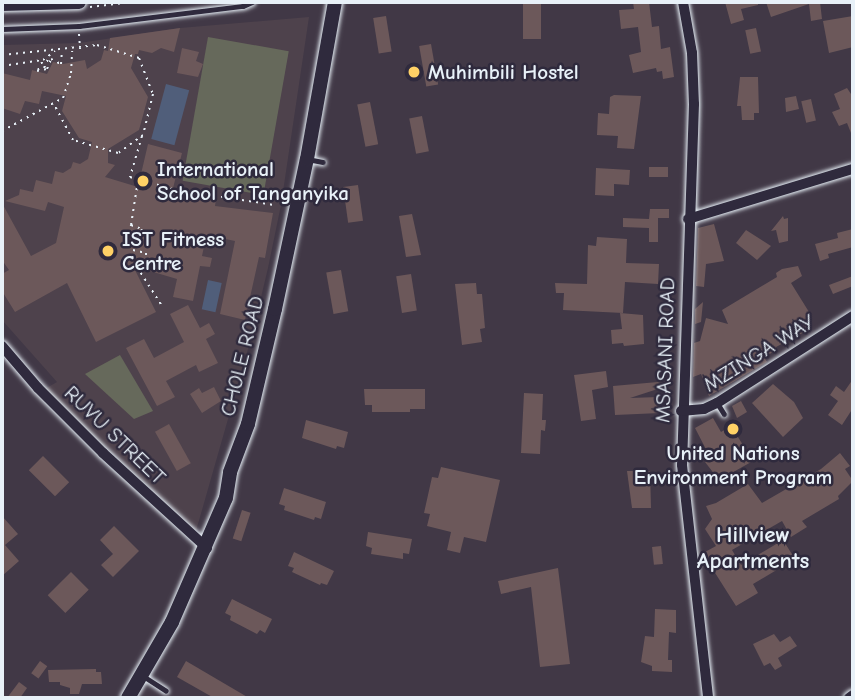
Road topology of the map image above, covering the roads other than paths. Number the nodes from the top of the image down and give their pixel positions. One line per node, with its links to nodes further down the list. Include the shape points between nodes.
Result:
1 (79, 2): 5 (street)
2 (252, 2): 6 (lane, via 79,26)
3 (335, 2): 7 (street, CHOLE ROAD)
4 (683, 2): 10 (street, MSASANI ROAD, via 694,79)
5 (2, 5)
6 (2, 29)
7 (307, 159): 8 (lane); 16 (street, CHOLE ROAD, via 248,424)
8 (323, 162)
9 (853, 169): 10 (street)
10 (688, 219): 14 (street, MSASANI ROAD)
11 (853, 316): 13 (street, MZINGA WAY)
12 (2, 346): 16 (street, RUVU STREET, via 103,453)
13 (717, 403): 14 (street, MZINGA WAY); 15 (lane)
14 (681, 411): 21 (street, MSASANI ROAD, via 682,465)
15 (724, 414)
16 (207, 548): 17 (street, CHOLE ROAD)
17 (143, 676): 18 (lane); 20 (street, CHOLE ROAD)
18 (166, 691)
19 (853, 695): 22 (street)
20 (128, 698)
21 (708, 698)
22 (849, 698)

